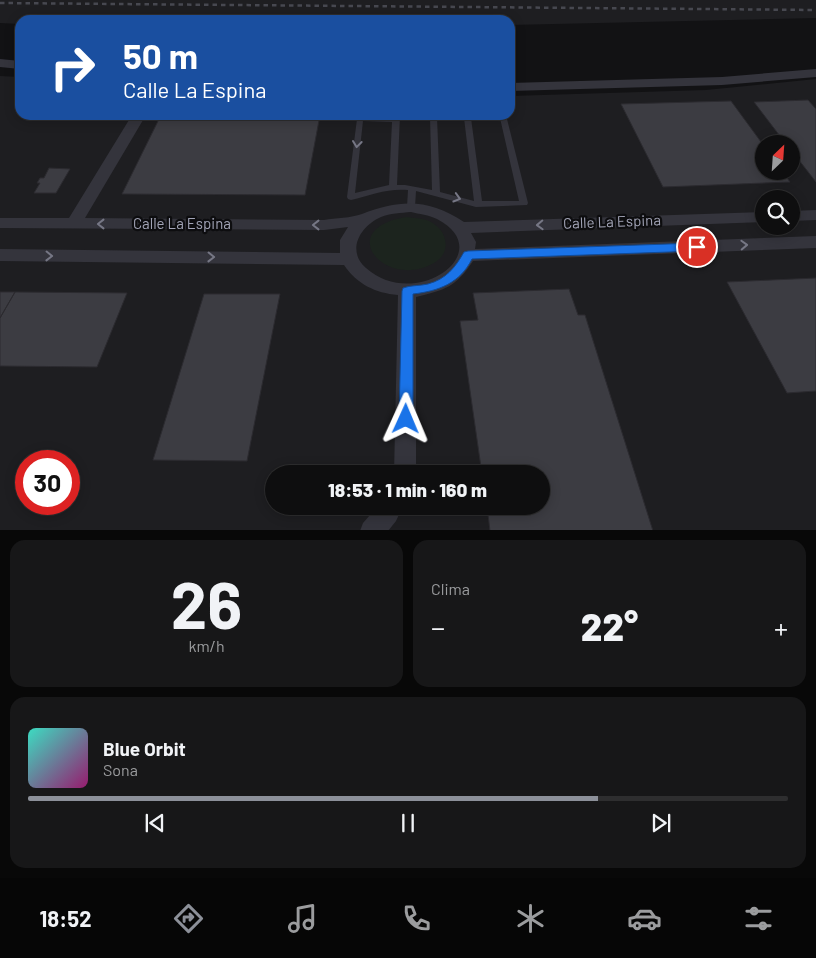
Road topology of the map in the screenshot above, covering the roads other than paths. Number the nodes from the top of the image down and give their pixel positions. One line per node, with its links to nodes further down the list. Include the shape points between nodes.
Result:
1 (0, 63): 2 (street)
2 (15, 64)
3 (816, 73): 4 (street, via 722,81)
4 (515, 87)
5 (136, 120): 21 (street)
6 (360, 120): 11 (lane, one-way to 11, via 351,197)
7 (397, 120): 11 (lane)
8 (434, 120): 13 (lane)
9 (468, 120): 14 (lane)
10 (504, 120): 14 (lane, via 524,203)
11 (393, 188): 12 (lane)
12 (412, 188): 13 (lane); 15 (lane)
13 (436, 192): 14 (lane, one-way to 14)
14 (478, 204)
15 (411, 207): 19 (street, Calle La Espina, via 378,212); 22 (street, Calle La Espina, via 439,213)
16 (816, 215): 17 (street)
17 (800, 216)
18 (755, 217): 22 (street, Calle La Espina, one-way to 22)
19 (364, 219): 21 (street, Calle La Espina, one-way to 21, via 324,225); 26 (street, via 349,238)
20 (0, 223): 21 (street, Calle La Espina)
21 (73, 224)
22 (461, 228): 25 (street, via 468,241)
23 (816, 242): 25 (street, Calle La Espina, one-way to 23)
24 (0, 255): 26 (street, one-way to 26)
25 (468, 255): 27 (street, via 461,269 448,280 429,288)
26 (349, 259): 27 (street, via 356,271 370,281)
27 (408, 291): 28 (street)
28 (405, 465)
29 (386, 515): 30 (street)
30 (372, 530)

